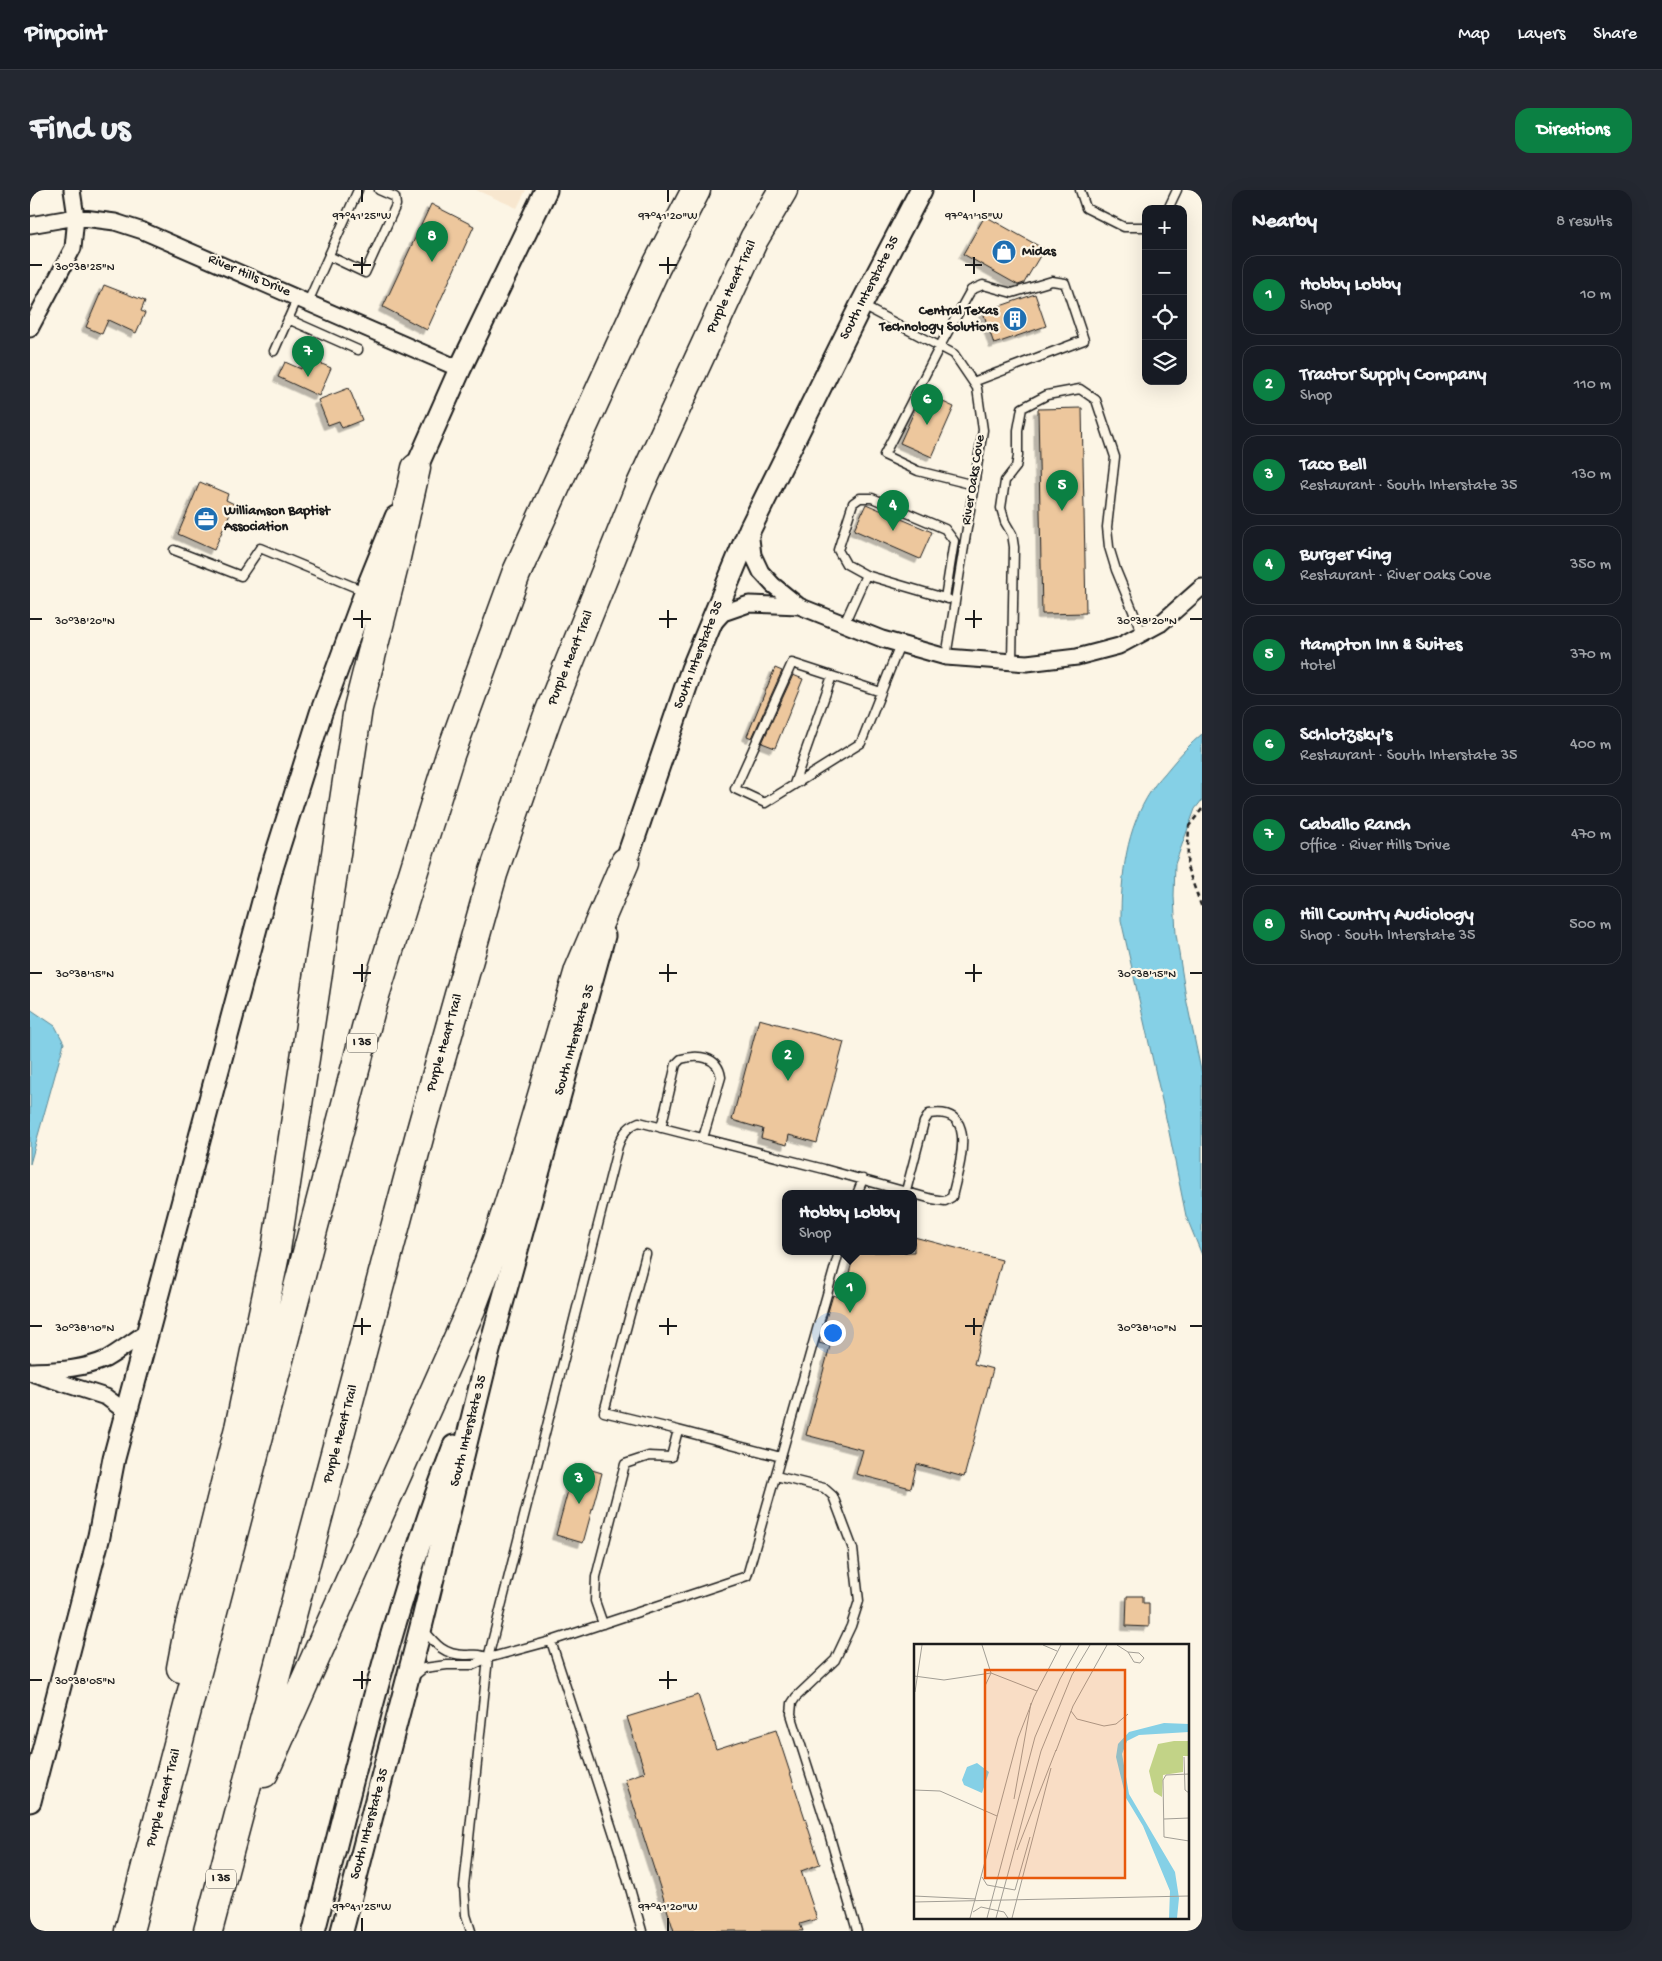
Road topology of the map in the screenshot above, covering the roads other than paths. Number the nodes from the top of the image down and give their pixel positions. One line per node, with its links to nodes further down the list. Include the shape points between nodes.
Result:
1 (72, 190): 11 (street)
2 (358, 190): 14 (lane)
3 (379, 190): 14 (lane, via 395,197 396,205 365,273)
4 (546, 190): 22 (main road)
5 (696, 190): 67 (highway, Purple Heart Trail / I 35, via 656,267 516,574 450,755 372,1005)
6 (783, 190): 66 (highway, Purple Heart Trail / I 35, via 754,239 639,489 547,718 493,874 421,1130)
7 (921, 190): 16 (main road, South Interstate 35)
8 (1080, 190): 13 (lane, via 1086,208 1124,227)
9 (1177, 190): 10 (lane)
10 (1170, 205)
11 (76, 217): 12 (street, River Hills Drive); 15 (street, River Hills Drive, via 115,222 143,231); 18 (street, via 73,248)
12 (30, 225)
13 (1142, 227)
14 (329, 256): 15 (lane)
15 (303, 299): 17 (lane); 22 (street, River Hills Drive)
16 (861, 305): 19 (lane, River Oaks Cove); 26 (main road, South Interstate 35)
17 (288, 319): 20 (lane); 21 (lane)
18 (30, 329)
19 (940, 346): 23 (lane, River Oaks Cove, via 954,354); 23 (lane, via 971,290 983,285 1012,293 1052,282 1065,283 1084,340); 25 (lane, via 884,455 918,471)
20 (358, 350)
21 (274, 351)
22 (460, 369): 24 (main road)
23 (973, 382): 25 (lane, River Oaks Cove, via 977,388 982,430)
24 (416, 468): 30 (main road); 67 (highway, via 358,708 276,1250 239,1428 188,1631)
25 (974, 485): 32 (lane, River Oaks Cove)
26 (750, 530): 33 (street, via 753,556 761,572); 35 (main road, South Interstate 35)
27 (174, 550): 30 (lane, via 240,576 260,548)
28 (866, 574): 31 (lane); 31 (lane, via 846,564 838,550 853,503 860,498 872,498 945,529 954,541); 34 (lane)
29 (1202, 587): 36 (street, via 1160,624)
30 (366, 591): 53 (main road, via 321,713 272,868)
31 (945, 598): 32 (lane)
32 (955, 601): 38 (lane, River Oaks Cove)
33 (799, 606): 34 (street); 35 (street, via 749,604 723,613)
34 (844, 624): 37 (street)
35 (708, 630): 43 (main road, South Interstate 35)
36 (1142, 633): 39 (street, via 1120,646 1077,657); 39 (lane, via 1109,546 1107,527 1115,457 1096,400 1080,389 1048,395 1022,408 1016,467 1005,481 1002,492 1001,508 1014,547)
37 (900, 644): 38 (street); 41 (lane)
38 (946, 657): 39 (street)
39 (1012, 662)
40 (832, 676): 41 (lane); 42 (lane); 42 (lane, via 792,663 736,789 765,803)
41 (881, 692): 42 (lane, via 861,743)
42 (794, 784)
43 (625, 862): 54 (main road, South Interstate 35); 66 (highway, via 579,970 526,1150 471,1309 268,1766)
44 (661, 1128): 45 (lane); 45 (lane, via 676,1064 681,1059 701,1056 712,1060 721,1077); 63 (lane, via 640,1122 623,1133 618,1146)
45 (703, 1138): 46 (lane)
46 (863, 1179): 47 (lane); 48 (lane)
47 (859, 1190)
48 (899, 1190)
49 (907, 1190): 50 (lane, via 924,1122 929,1114 950,1114 961,1128 964,1143 952,1197 945,1201)
50 (917, 1195)
51 (646, 1254): 57 (lane, via 604,1412)
52 (838, 1255): 58 (lane)
53 (148, 1330): 55 (street, via 106,1358 92,1363); 56 (main road)
54 (487, 1358): 61 (main road, South Interstate 35); 69 (main road, via 442,1476 388,1646)
55 (30, 1372): 56 (street, via 106,1397)
56 (126, 1412): 65 (main road, via 98,1536)
57 (678, 1430): 58 (lane); 60 (lane, via 671,1457 648,1456 625,1464 596,1577 596,1601)
58 (781, 1456): 59 (lane)
59 (776, 1476): 60 (lane, via 747,1576); 73 (lane, via 824,1488 833,1496 853,1549 859,1601 851,1626 834,1660 796,1697 790,1714)
60 (602, 1624): 62 (lane)
61 (421, 1627): 63 (lane, via 448,1653 478,1653); 64 (main road, South Interstate 35)
62 (551, 1641): 63 (lane); 72 (lane)
63 (488, 1658): 64 (lane, via 473,1665 424,1668); 71 (lane, via 464,1886)
64 (407, 1681): 70 (main road, South Interstate 35)
65 (30, 1801)
66 (235, 1827): 68 (highway, Purple Heart Trail / I 35)
67 (129, 1931)
68 (208, 1931)
69 (314, 1931)
70 (342, 1931)
71 (471, 1931)
72 (642, 1931)
73 (857, 1931)

